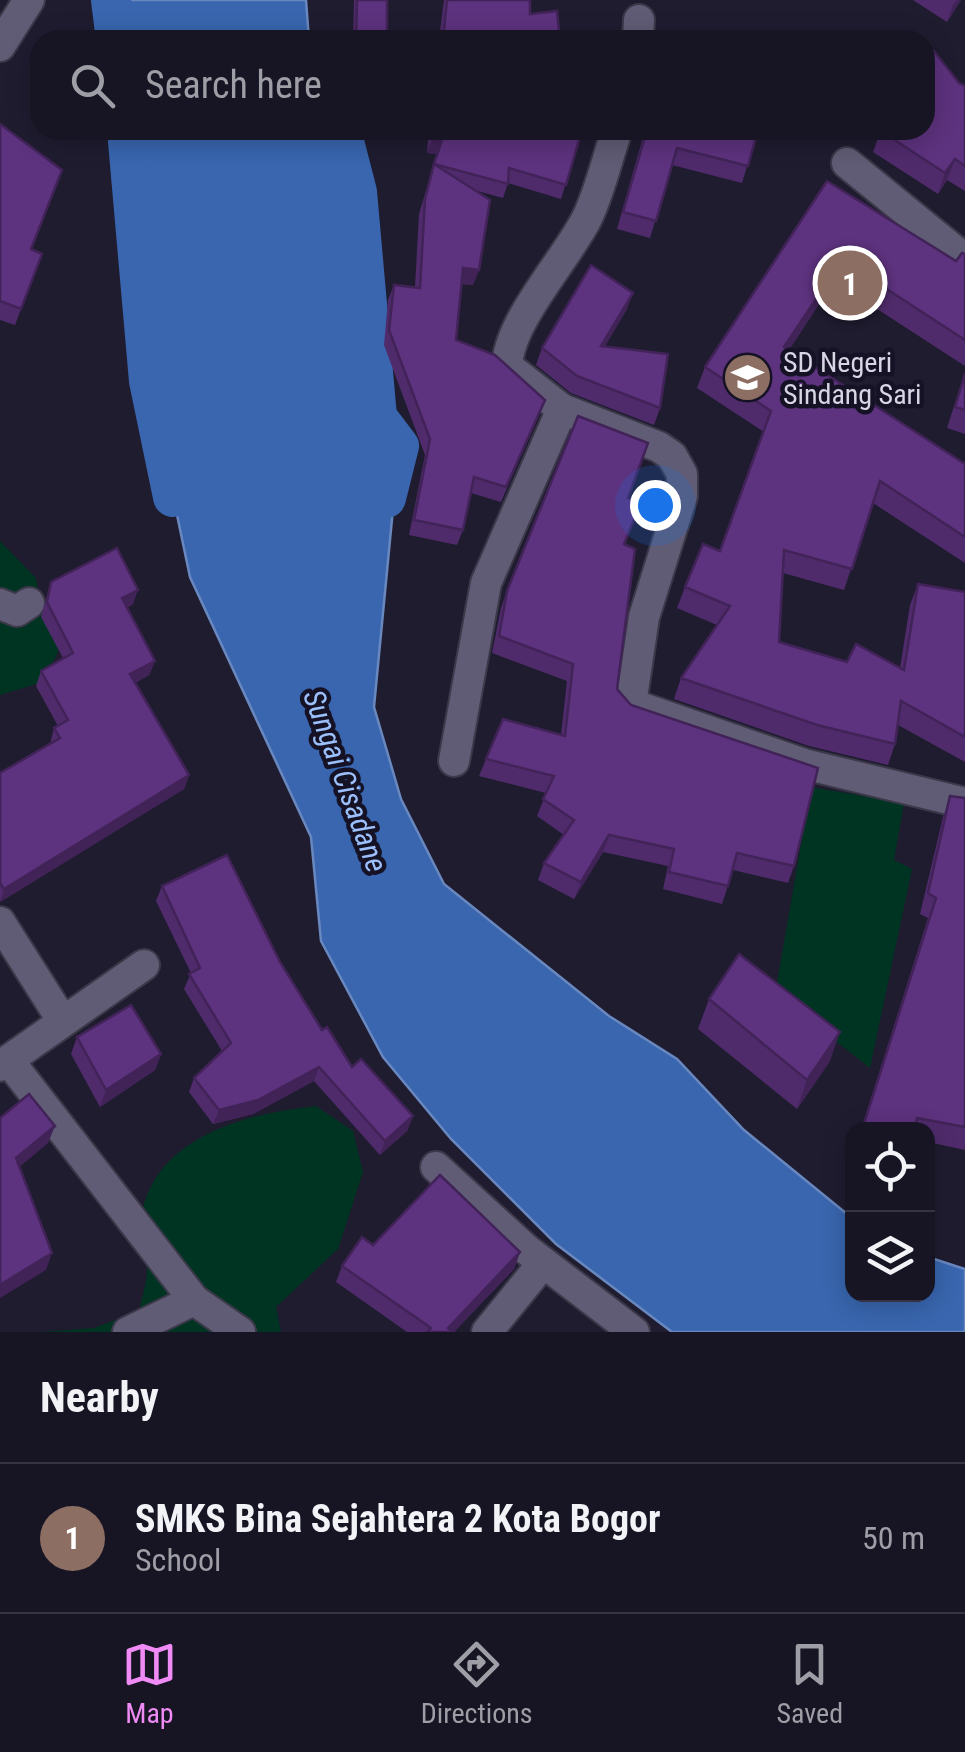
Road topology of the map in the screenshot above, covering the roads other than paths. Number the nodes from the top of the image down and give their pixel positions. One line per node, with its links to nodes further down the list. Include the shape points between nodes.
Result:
1 (29, 0): 2 (street)
2 (0, 46)
3 (614, 140): 6 (street, via 588,216 508,351 507,366 517,377)
4 (847, 163): 5 (street)
5 (965, 259)
6 (562, 409): 7 (street, via 486,583); 8 (street, via 659,447 682,474 682,496 644,618 631,704 804,764)
7 (454, 761)
8 (965, 804)
9 (0, 922): 11 (street)
10 (144, 965): 11 (street)
11 (62, 1020): 12 (street)
12 (4, 1064): 15 (street)
13 (436, 1167): 14 (street)
14 (543, 1263): 18 (street); 19 (street)
15 (194, 1300): 16 (street); 17 (street)
16 (128, 1332)
17 (240, 1332)
18 (486, 1332)
19 (634, 1332)

